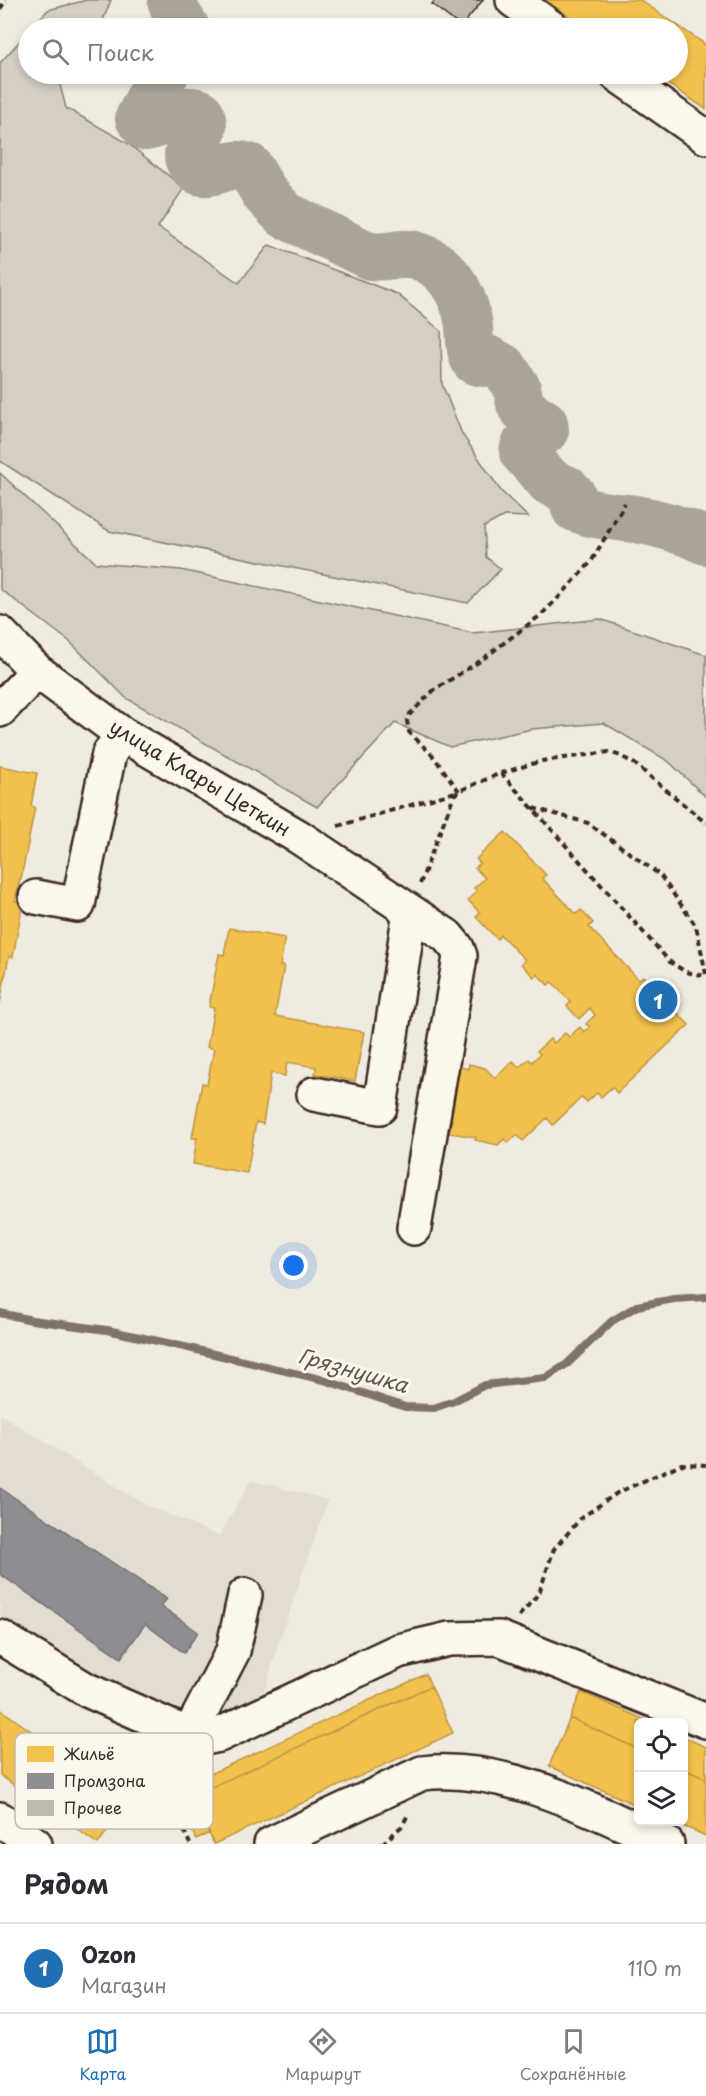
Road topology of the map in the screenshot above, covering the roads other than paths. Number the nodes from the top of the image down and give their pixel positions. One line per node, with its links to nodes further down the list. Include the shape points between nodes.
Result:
1 (513, 0): 2 (street)
2 (538, 18)
3 (630, 84): 4 (street)
4 (706, 137)
5 (0, 633): 6 (street, улица Клары Цеткин)
6 (37, 670): 7 (street); 8 (street, улица Клары Цеткин)
7 (0, 710)
8 (122, 734): 9 (street, via 109,754 78,905); 10 (street, улица Клары Цеткин, via 300,837)
9 (36, 897)
10 (410, 911): 11 (street, via 380,1107); 12 (street, улица Клары Цеткин, via 447,936 460,956)
11 (314, 1094)
12 (414, 1227)
13 (245, 1595): 17 (street, via 233,1652)
14 (0, 1637): 16 (street, via 87,1690)
15 (706, 1721): 18 (street, via 499,1638 449,1639 398,1652)
16 (184, 1733)
17 (190, 1733)
18 (213, 1736)
19 (0, 1819): 20 (street)
20 (35, 1844)
21 (271, 1844): 22 (street, via 422,1773 437,1771 479,1773 561,1796)
22 (667, 1844)

